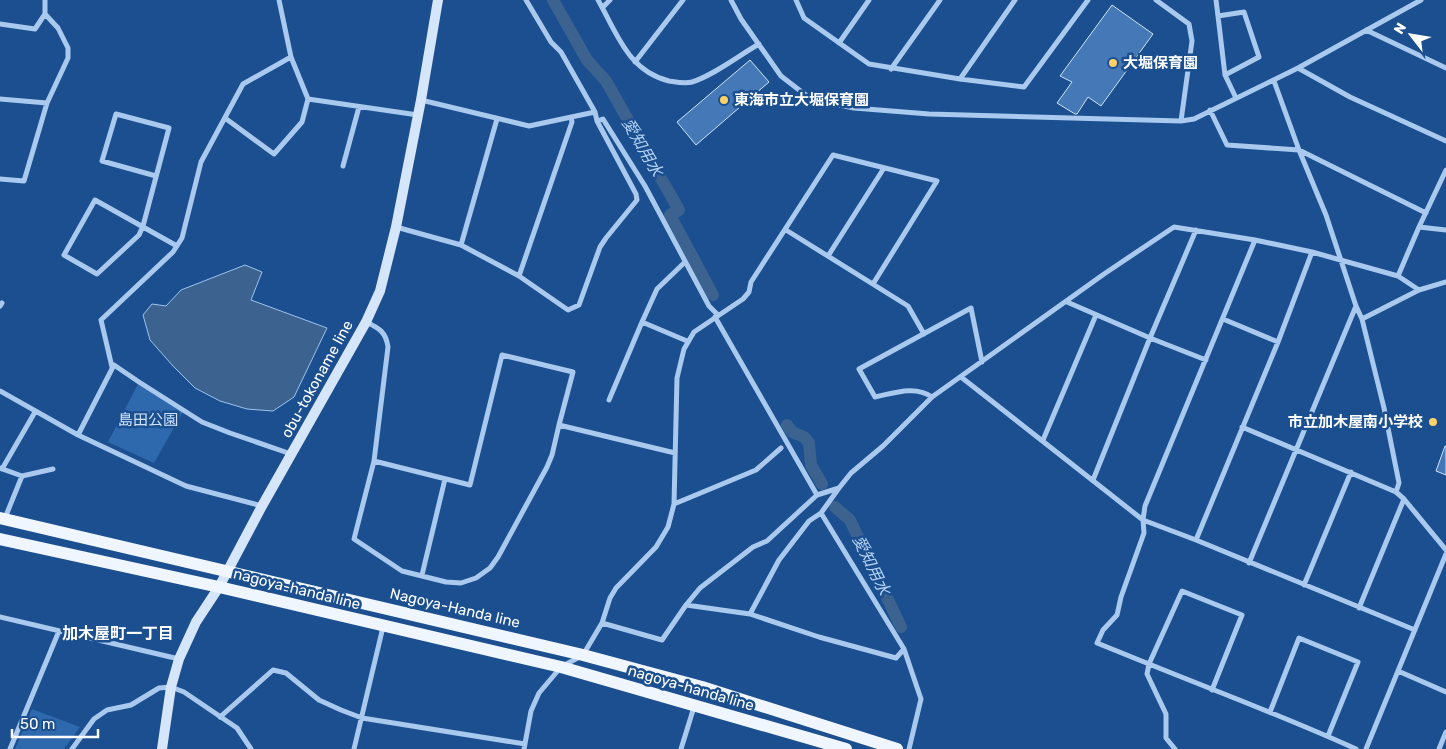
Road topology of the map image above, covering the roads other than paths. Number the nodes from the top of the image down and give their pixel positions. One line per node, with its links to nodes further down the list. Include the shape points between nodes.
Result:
1 (45, 0): 18 (street)
2 (279, 0): 24 (street)
3 (438, 0): 35 (main road, obu-tokoname line)
4 (526, 0): 39 (street, via 561,52)
5 (598, 0): 17 (street)
6 (610, 0): 17 (street)
7 (683, 0): 25 (street)
8 (731, 0): 23 (street)
9 (869, 0): 22 (street)
10 (940, 0): 28 (street)
11 (1016, 0): 30 (street)
12 (1088, 0): 30 (street, via 1024,87)
13 (1156, 0): 45 (street, via 1189,24 1192,41)
14 (1216, 0): 19 (street)
15 (1421, 0): 21 (street)
16 (797, 1): 22 (street, via 804,18)
17 (602, 7): 25 (street)
18 (45, 14): 20 (street, via 35,29); 36 (street, via 58,28 68,48 68,58)
19 (1218, 16): 29 (street); 29 (street, via 1244,12 1259,57)
20 (0, 24)
21 (1366, 30): 26 (street); 27 (street)
22 (839, 43): 28 (street, via 869,64)
23 (759, 44): 25 (street, via 691,82 662,79 643,70); 45 (street, via 781,76 799,91 823,102 854,108 929,114)
24 (291, 57): 33 (street); 42 (street, via 243,84)
25 (635, 62)
26 (1298, 68): 31 (street); 46 (street, via 1350,97)
27 (1446, 68)
28 (891, 69): 30 (street)
29 (1225, 75): 32 (street)
30 (960, 80)
31 (1274, 80): 32 (street); 47 (street)
32 (1236, 98): 38 (street)
33 (308, 99): 37 (street); 42 (street, via 302,122 274,154)
34 (0, 100): 36 (street)
35 (421, 100): 40 (main road, obu-tokoname line); 43 (street)
36 (47, 103): 52 (street, via 24,181)
37 (359, 106): 40 (street); 48 (street)
38 (1210, 110): 45 (street, via 1194,119); 47 (street, via 1227,145)
39 (594, 112): 41 (street); 44 (street)
40 (418, 115): 55 (main road, obu-tokoname line)
41 (571, 117): 43 (street, via 529,126); 67 (street, via 572,122)
42 (225, 118): 62 (street, via 202,162 182,238)
43 (498, 119): 61 (street)
44 (597, 121): 66 (street, via 603,119 646,186); 67 (street, via 637,200 600,248 579,305 568,310)
45 (1181, 121)
46 (1446, 141)
47 (1299, 150): 53 (street); 65 (street)
48 (343, 166)
49 (884, 168): 57 (street, via 833,155); 64 (street); 70 (street, via 937,181)
50 (1446, 170): 53 (street)
51 (156, 176): 51 (street, via 169,128 116,114 102,161); 54 (street)
52 (0, 179)
53 (1426, 213): 56 (street)
54 (143, 226): 54 (street, via 95,200 64,255 97,274 140,235); 62 (street)
55 (396, 227): 61 (street); 78 (main road, obu-tokoname line, via 380,291)
56 (1419, 227): 59 (street); 68 (street)
57 (786, 230): 64 (street); 75 (street, via 743,299)
58 (1196, 230): 60 (street); 72 (street, via 1174,227); 81 (street)
59 (1446, 230)
60 (1255, 240): 63 (street); 76 (street)
61 (461, 245): 67 (street)
62 (177, 246): 86 (street, via 101,320)
63 (1312, 252): 65 (street); 83 (street)
64 (828, 256): 70 (street)
65 (1342, 260): 68 (street); 73 (street)
66 (685, 262): 75 (street); 79 (street, via 657,289)
67 (518, 276)
68 (1398, 276): 71 (street)
69 (1446, 282): 71 (street)
70 (873, 284): 80 (street, via 908,306)
71 (1418, 290): 77 (street)
72 (1067, 302): 74 (street); 85 (street)
73 (1356, 306): 77 (street); 97 (street)
74 (1096, 315): 81 (street); 95 (street)
75 (716, 316): 82 (street); 109 (street)
76 (1223, 319): 83 (street); 84 (street)
77 (1362, 319): 108 (street, via 1399,482)
78 (366, 322): 99 (main road, obu-tokoname line); 100 (street, via 383,334 388,347)
79 (642, 322): 82 (street); 90 (street)
80 (924, 334): 85 (street, via 971,308); 89 (street, via 859,369 875,397 911,390 924,391)
81 (1150, 338): 84 (street); 106 (street)
82 (687, 341): 98 (street, via 677,378)
83 (1278, 342): 93 (street)
84 (1206, 360): 115 (street, via 1145,506)
85 (982, 362): 87 (street)
86 (112, 367): 94 (street); 99 (street, via 114,365 202,422)
87 (961, 377): 89 (street); 95 (street)
88 (0, 391): 91 (street)
89 (932, 397): 107 (street)
90 (609, 400)
91 (34, 412): 94 (street); 101 (street)
92 (559, 425): 98 (street); 105 (street, via 573,372 502,355 470,485); 122 (street, via 547,467 490,568 461,583)
93 (1242, 427): 97 (street); 117 (street)
94 (78, 435): 112 (street, via 186,486)
95 (1043, 440): 106 (street)
96 (781, 448): 111 (street, via 756,470)
97 (1295, 450): 103 (street); 120 (street)
98 (675, 453): 111 (street)
99 (292, 454): 112 (main road, obu-tokoname line)
100 (374, 461): 105 (street); 122 (street, via 354,539 402,571)
101 (1, 468): 104 (street)
102 (53, 469): 104 (street)
103 (1351, 472): 108 (street); 123 (street)
104 (22, 476): 114 (street)
105 (445, 479): 122 (street)
106 (1093, 480): 115 (street)
107 (838, 488): 109 (street); 113 (street)
108 (1396, 492): 110 (street)
109 (817, 495): 125 (street, via 768,541 746,552 700,588)
110 (1404, 499): 118 (street); 126 (street)
111 (674, 504): 129 (street, via 663,537 616,588)
112 (262, 506): 121 (main road, obu-tokoname line)
113 (821, 513): 127 (street, via 809,521 779,560); 133 (street)
114 (3, 518): 121 (main road, Nagoya-Handa line)
115 (1143, 520): 117 (street); 136 (street, via 1144,534 1117,615 1097,643)
116 (0, 539): 124 (main road, nagoya-handa line)
117 (1196, 540): 120 (street)
118 (1446, 550)
119 (1446, 554): 131 (street)
120 (1249, 563): 123 (street)
121 (228, 571): 124 (main road, obu-tokoname line); 134 (main road, Nagoya-Handa line)
122 (422, 575)
123 (1304, 585): 126 (street)
124 (219, 587): 130 (main road, nagoya-handa line); 135 (main road, obu-tokoname line, via 196,622)
125 (686, 605): 127 (street); 129 (street, via 662,640)
126 (1359, 608): 131 (street)
127 (750, 614): 133 (street, via 896,658)
128 (0, 617): 132 (street)
129 (602, 623): 134 (street)
130 (383, 627): 137 (main road, nagoya-handa line); 145 (street)
131 (1415, 630): 138 (street)
132 (59, 631): 135 (street); 149 (street)
133 (904, 649): 157 (street, via 921,699)
134 (583, 655): 137 (street); 156 (main road, Nagoya-Handa line, via 702,687)
135 (179, 659): 139 (main road, obu-tokoname line)
136 (1149, 664): 140 (street); 140 (street, via 1182,591 1242,615); 158 (street, via 1147,674 1166,714 1166,738)
137 (561, 667): 142 (main road, nagoya-handa line); 148 (street, via 539,693 531,712)
138 (1398, 671): 141 (street); 160 (street)
139 (171, 687): 144 (street, via 184,692); 150 (street, via 159,688 131,705 107,710 94,719); 151 (main road, obu-tokoname line)
140 (1212, 690): 143 (street)
141 (1446, 692)
142 (694, 706): 154 (street); 155 (main road, nagoya-handa line)
143 (1270, 712): 147 (street); 147 (street, via 1299,638 1358,662)
144 (220, 717): 145 (street, via 273,670 286,673 319,700); 152 (street, via 237,728)
145 (362, 718): 148 (street); 153 (street)
146 (1446, 732): 161 (street)
147 (1328, 736): 159 (street)
148 (524, 746)
149 (10, 749)
150 (72, 749)
151 (162, 749)
152 (251, 749)
153 (354, 749)
154 (680, 749)
155 (846, 749)
156 (897, 749)
157 (909, 749)
158 (1174, 749)
159 (1356, 749)
160 (1366, 749)
161 (1439, 749)

